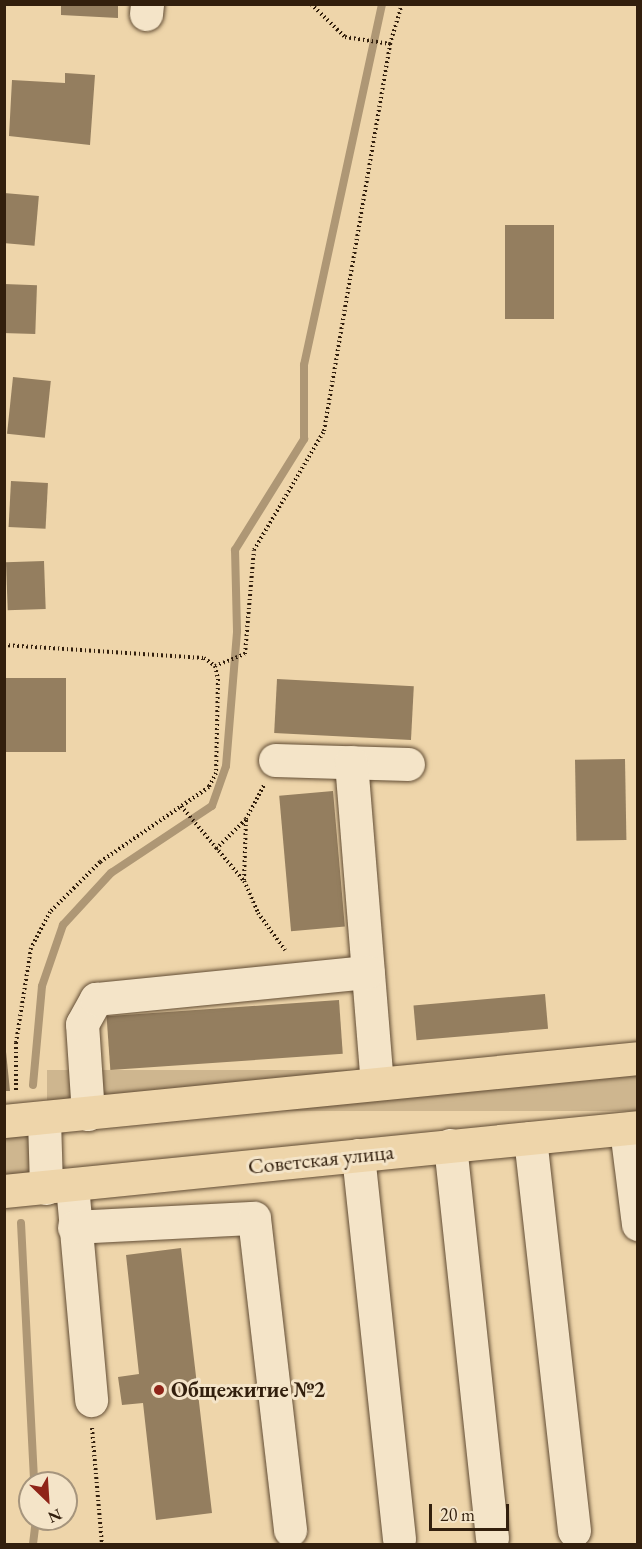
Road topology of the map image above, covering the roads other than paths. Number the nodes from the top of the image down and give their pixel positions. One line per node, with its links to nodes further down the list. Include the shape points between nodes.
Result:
1 (275, 760): 2 (street)
2 (351, 762): 3 (street); 4 (street)
3 (408, 764)
4 (368, 972): 6 (street); 7 (street, via 96,999 82,1024)
5 (638, 1058): 6 (main road)
6 (377, 1082): 7 (main road)
7 (88, 1114): 8 (main road)
8 (22, 1120): 13 (street)
9 (632, 1128): 10 (main road, Советская улица); 15 (street)
10 (530, 1138): 11 (main road, Советская улица); 19 (street)
11 (450, 1145): 12 (main road, Советская улица); 20 (street)
12 (358, 1155): 13 (main road, Советская улица); 21 (street)
13 (59, 1187): 14 (main road, Советская улица); 16 (street)
14 (4, 1191)
15 (638, 1224)
16 (74, 1227): 17 (street); 18 (street, via 254,1218)
17 (91, 1400)
18 (290, 1530)
19 (574, 1531)
20 (492, 1538)
21 (399, 1539)

